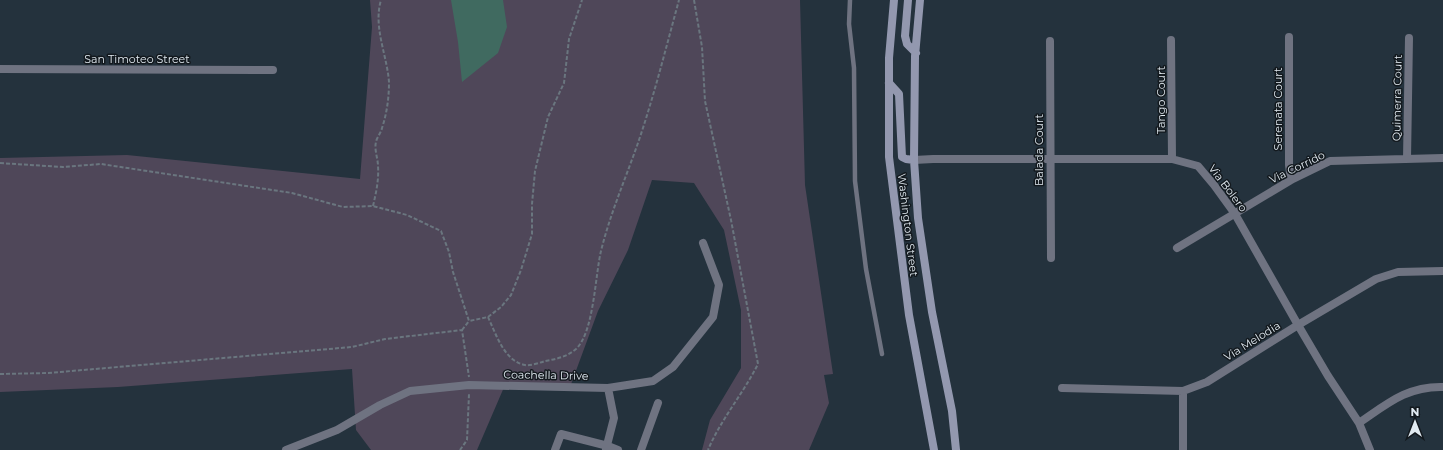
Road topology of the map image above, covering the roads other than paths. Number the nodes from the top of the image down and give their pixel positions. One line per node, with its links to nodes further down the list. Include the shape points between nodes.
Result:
1 (850, 0): 25 (lane, via 854,68 855,181 866,269)
2 (894, 0): 12 (main road, Washington Street)
3 (908, 0): 9 (main road, via 905,36 907,44)
4 (920, 0): 9 (main road, Washington Street)
5 (1289, 37): 18 (street, Serenata Court, via 1288,164)
6 (1408, 38): 16 (street, Quimerra Court)
7 (1171, 40): 15 (street, Tango Court)
8 (1050, 41): 14 (street, Balada Court)
9 (916, 53): 17 (main road, Washington Street)
10 (0, 69): 11 (street, San Timoteo Street)
11 (273, 70)
12 (889, 83): 17 (main road, via 898,94 902,157); 37 (main road, Washington Street, via 888,157 909,315)
13 (1443, 158): 16 (street, Via Corrido)
14 (1050, 159): 15 (street, Via Bolero); 17 (street, Via Bolero); 22 (street, Balada Court)
15 (1172, 159): 19 (street, Via Bolero, via 1198,166)
16 (1407, 159): 18 (street, Via Corrido, via 1330,161)
17 (914, 160): 38 (main road, Washington Street, via 919,226 932,312 952,411)
18 (1291, 180): 19 (street, Via Corrido)
19 (1235, 214): 21 (street, Via Corrido); 24 (street, Via Bolero)
20 (703, 243): 27 (street, Coachella Drive, via 719,286 713,318 673,367 653,381)
21 (1177, 248)
22 (1051, 258)
23 (1443, 271): 24 (street, Via Melodia, via 1410,271 1382,276)
24 (1298, 325): 29 (street, Via Melodia, via 1207,382); 31 (street, Via Bolero)
25 (882, 354)
26 (1443, 387): 31 (street, via 1420,388 1408,392)
27 (608, 388): 32 (street, via 614,418); 33 (street, Coachella Drive, via 469,385 410,391 337,430)
28 (1062, 388): 29 (street, Via Melodia)
29 (1183, 391): 39 (street)
30 (658, 403): 36 (street)
31 (1359, 423): 40 (street, Via Bolero)
32 (607, 448): 34 (street, via 562,434); 35 (street)
33 (286, 450)
34 (555, 450)
35 (618, 450)
36 (641, 450)
37 (934, 450)
38 (956, 450)
39 (1183, 450)
40 (1370, 450)

